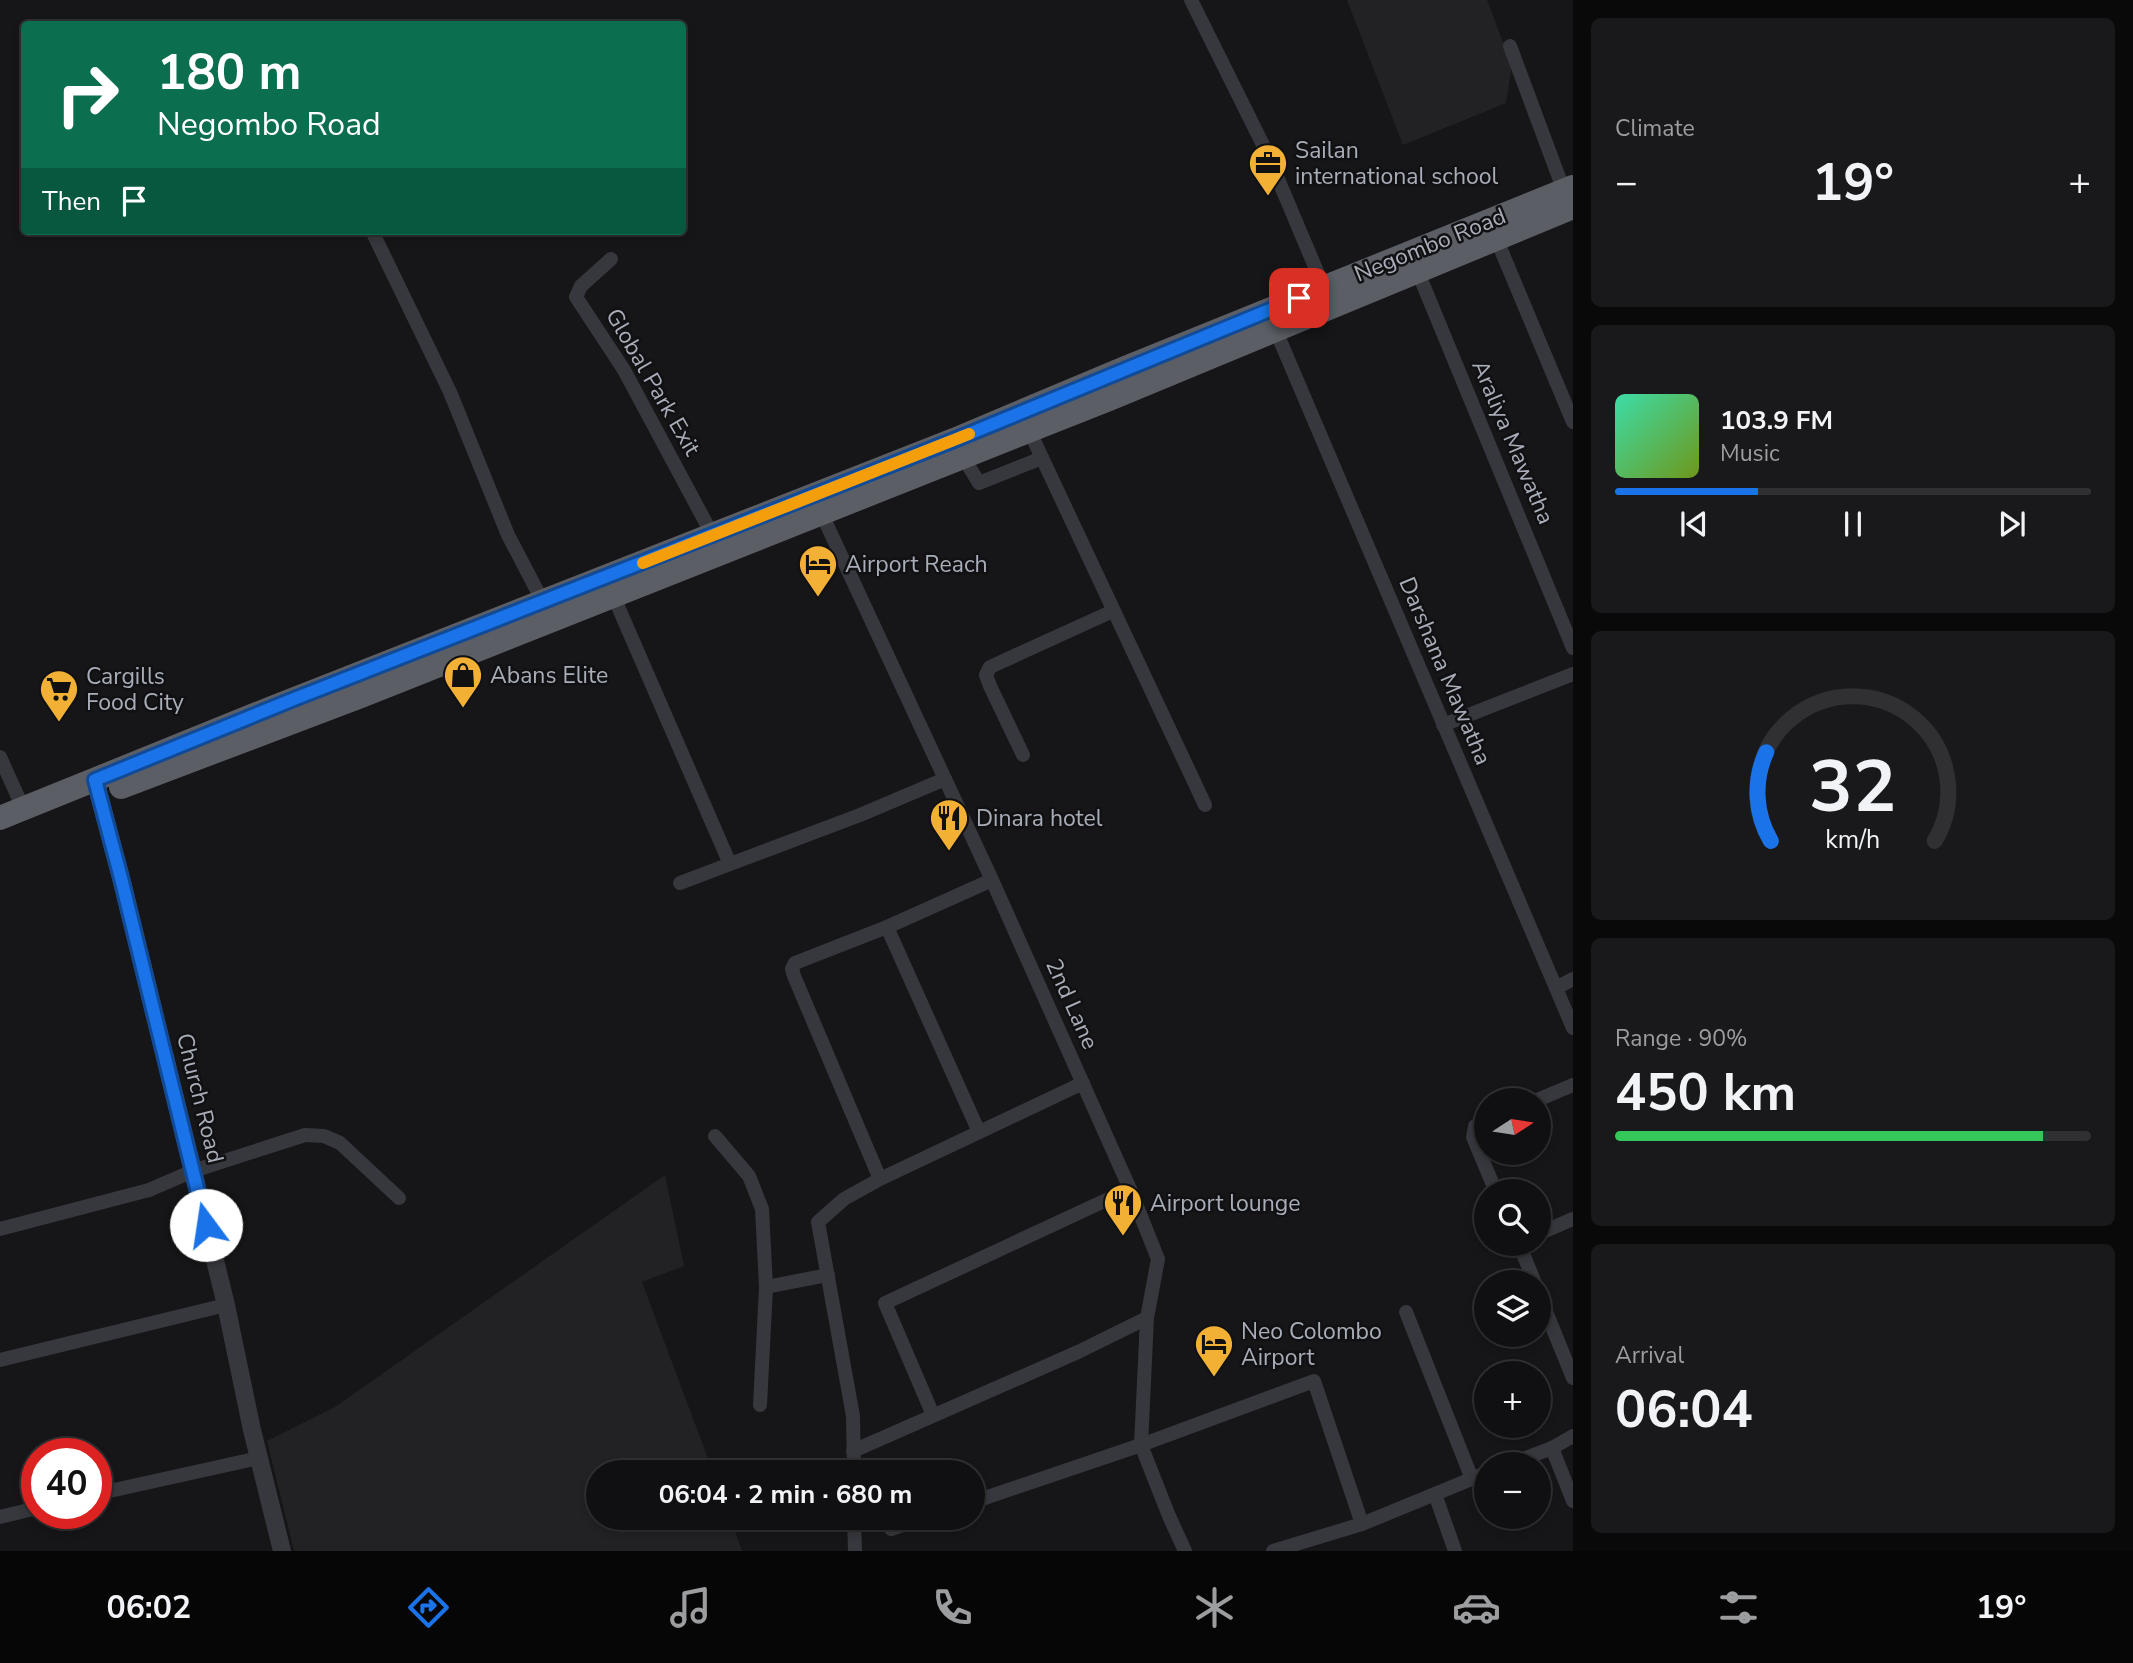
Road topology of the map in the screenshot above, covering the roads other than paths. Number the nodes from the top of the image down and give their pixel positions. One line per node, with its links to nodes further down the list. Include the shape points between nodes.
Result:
1 (1191, 0): 8 (street, via 1267,153)
2 (1510, 46): 3 (street)
3 (1570, 195): 5 (highway, Negombo Road); 7 (highway, Negombo Road)
4 (374, 235): 17 (street, via 450,392 508,535)
5 (1496, 238): 7 (highway, Negombo Road); 10 (street)
6 (611, 260): 15 (street, Global Park Exit, via 581,286 576,297 624,370)
7 (1414, 263): 8 (highway, Negombo Road); 9 (highway, Negombo Road); 19 (street, Araliya Mawatha)
8 (1324, 288): 12 (highway, Negombo Road)
9 (1276, 331): 11 (highway, Negombo Road); 21 (street, Darshana Mawatha)
10 (1573, 422)
11 (1028, 430): 12 (highway, Negombo Road); 13 (street)
12 (958, 448): 13 (street, via 979,483); 14 (highway, Negombo Road)
13 (1042, 458): 18 (street)
14 (818, 505): 15 (highway, Negombo Road); 16 (highway, Negombo Road); 24 (street, 2nd Lane)
15 (713, 536): 17 (highway, Negombo Road)
16 (613, 595): 25 (highway, Negombo Road, via 360,696); 30 (street)
17 (543, 602): 25 (highway, Negombo Road)
18 (1113, 611): 22 (street, via 990,667 986,675 990,686); 26 (street)
19 (1573, 648)
20 (1573, 674): 21 (street)
21 (1443, 724): 35 (street, Darshana Mawatha)
22 (1023, 755)
23 (0, 757): 27 (street)
24 (945, 779): 30 (street); 31 (street, 2nd Lane)
25 (97, 787): 27 (highway, Negombo Road); 29 (highway, Negombo Road); 42 (street, Church Road)
26 (1205, 805)
27 (23, 808): 28 (highway, Negombo Road)
28 (0, 818)
29 (0, 834)
30 (730, 864): 32 (street)
31 (992, 880): 33 (street); 37 (street, 2nd Lane)
32 (680, 883)
33 (887, 927): 40 (street); 43 (street, via 795,963 792,969)
34 (1573, 979): 35 (street)
35 (1556, 988): 36 (street, Darshana Mawatha)
36 (1573, 1028)
37 (1083, 1083): 40 (street); 44 (street, 2nd Lane)
38 (1573, 1085): 39 (street)
39 (1551, 1094)
40 (979, 1132): 43 (street)
41 (715, 1136): 50 (street, via 756,1191 762,1209)
42 (193, 1171): 45 (street, via 305,1135 324,1136 340,1143); 48 (street, via 149,1190); 51 (street, Church Road)
43 (880, 1179): 49 (street, via 844,1199 818,1222)
44 (1130, 1189): 53 (street, 2nd Lane, via 1158,1259); 58 (street, via 885,1303)
45 (399, 1198)
46 (1573, 1219): 47 (street)
47 (1551, 1228)
48 (0, 1229)
49 (828, 1275): 50 (street); 62 (street, via 853,1416)
50 (766, 1287): 57 (street)
51 (226, 1305): 55 (street); 64 (street, Church Road)
52 (1406, 1312): 66 (street)
53 (1147, 1318): 58 (street); 60 (street, 2nd Lane)
54 (1551, 1324): 56 (street)
55 (0, 1360)
56 (1573, 1378)
57 (760, 1405)
58 (933, 1415): 62 (street)
59 (1573, 1436): 61 (street)
60 (1141, 1445): 70 (street); 74 (street, via 1314,1381); 78 (street, 2nd Lane)
61 (1552, 1448): 63 (street); 71 (street)
62 (853, 1451): 65 (street)
63 (1542, 1452)
64 (259, 1458): 68 (street); 76 (street, Church Road)
65 (853, 1460)
66 (1474, 1465)
67 (1474, 1478): 69 (street)
68 (112, 1490)
69 (1435, 1494): 74 (street); 80 (street)
70 (985, 1498)
71 (1573, 1500)
72 (21, 1512): 73 (street)
73 (0, 1517)
74 (1362, 1524): 79 (street)
75 (854, 1530): 77 (street)
76 (282, 1551)
77 (855, 1551)
78 (1185, 1551)
79 (1273, 1551)
80 (1455, 1551)

